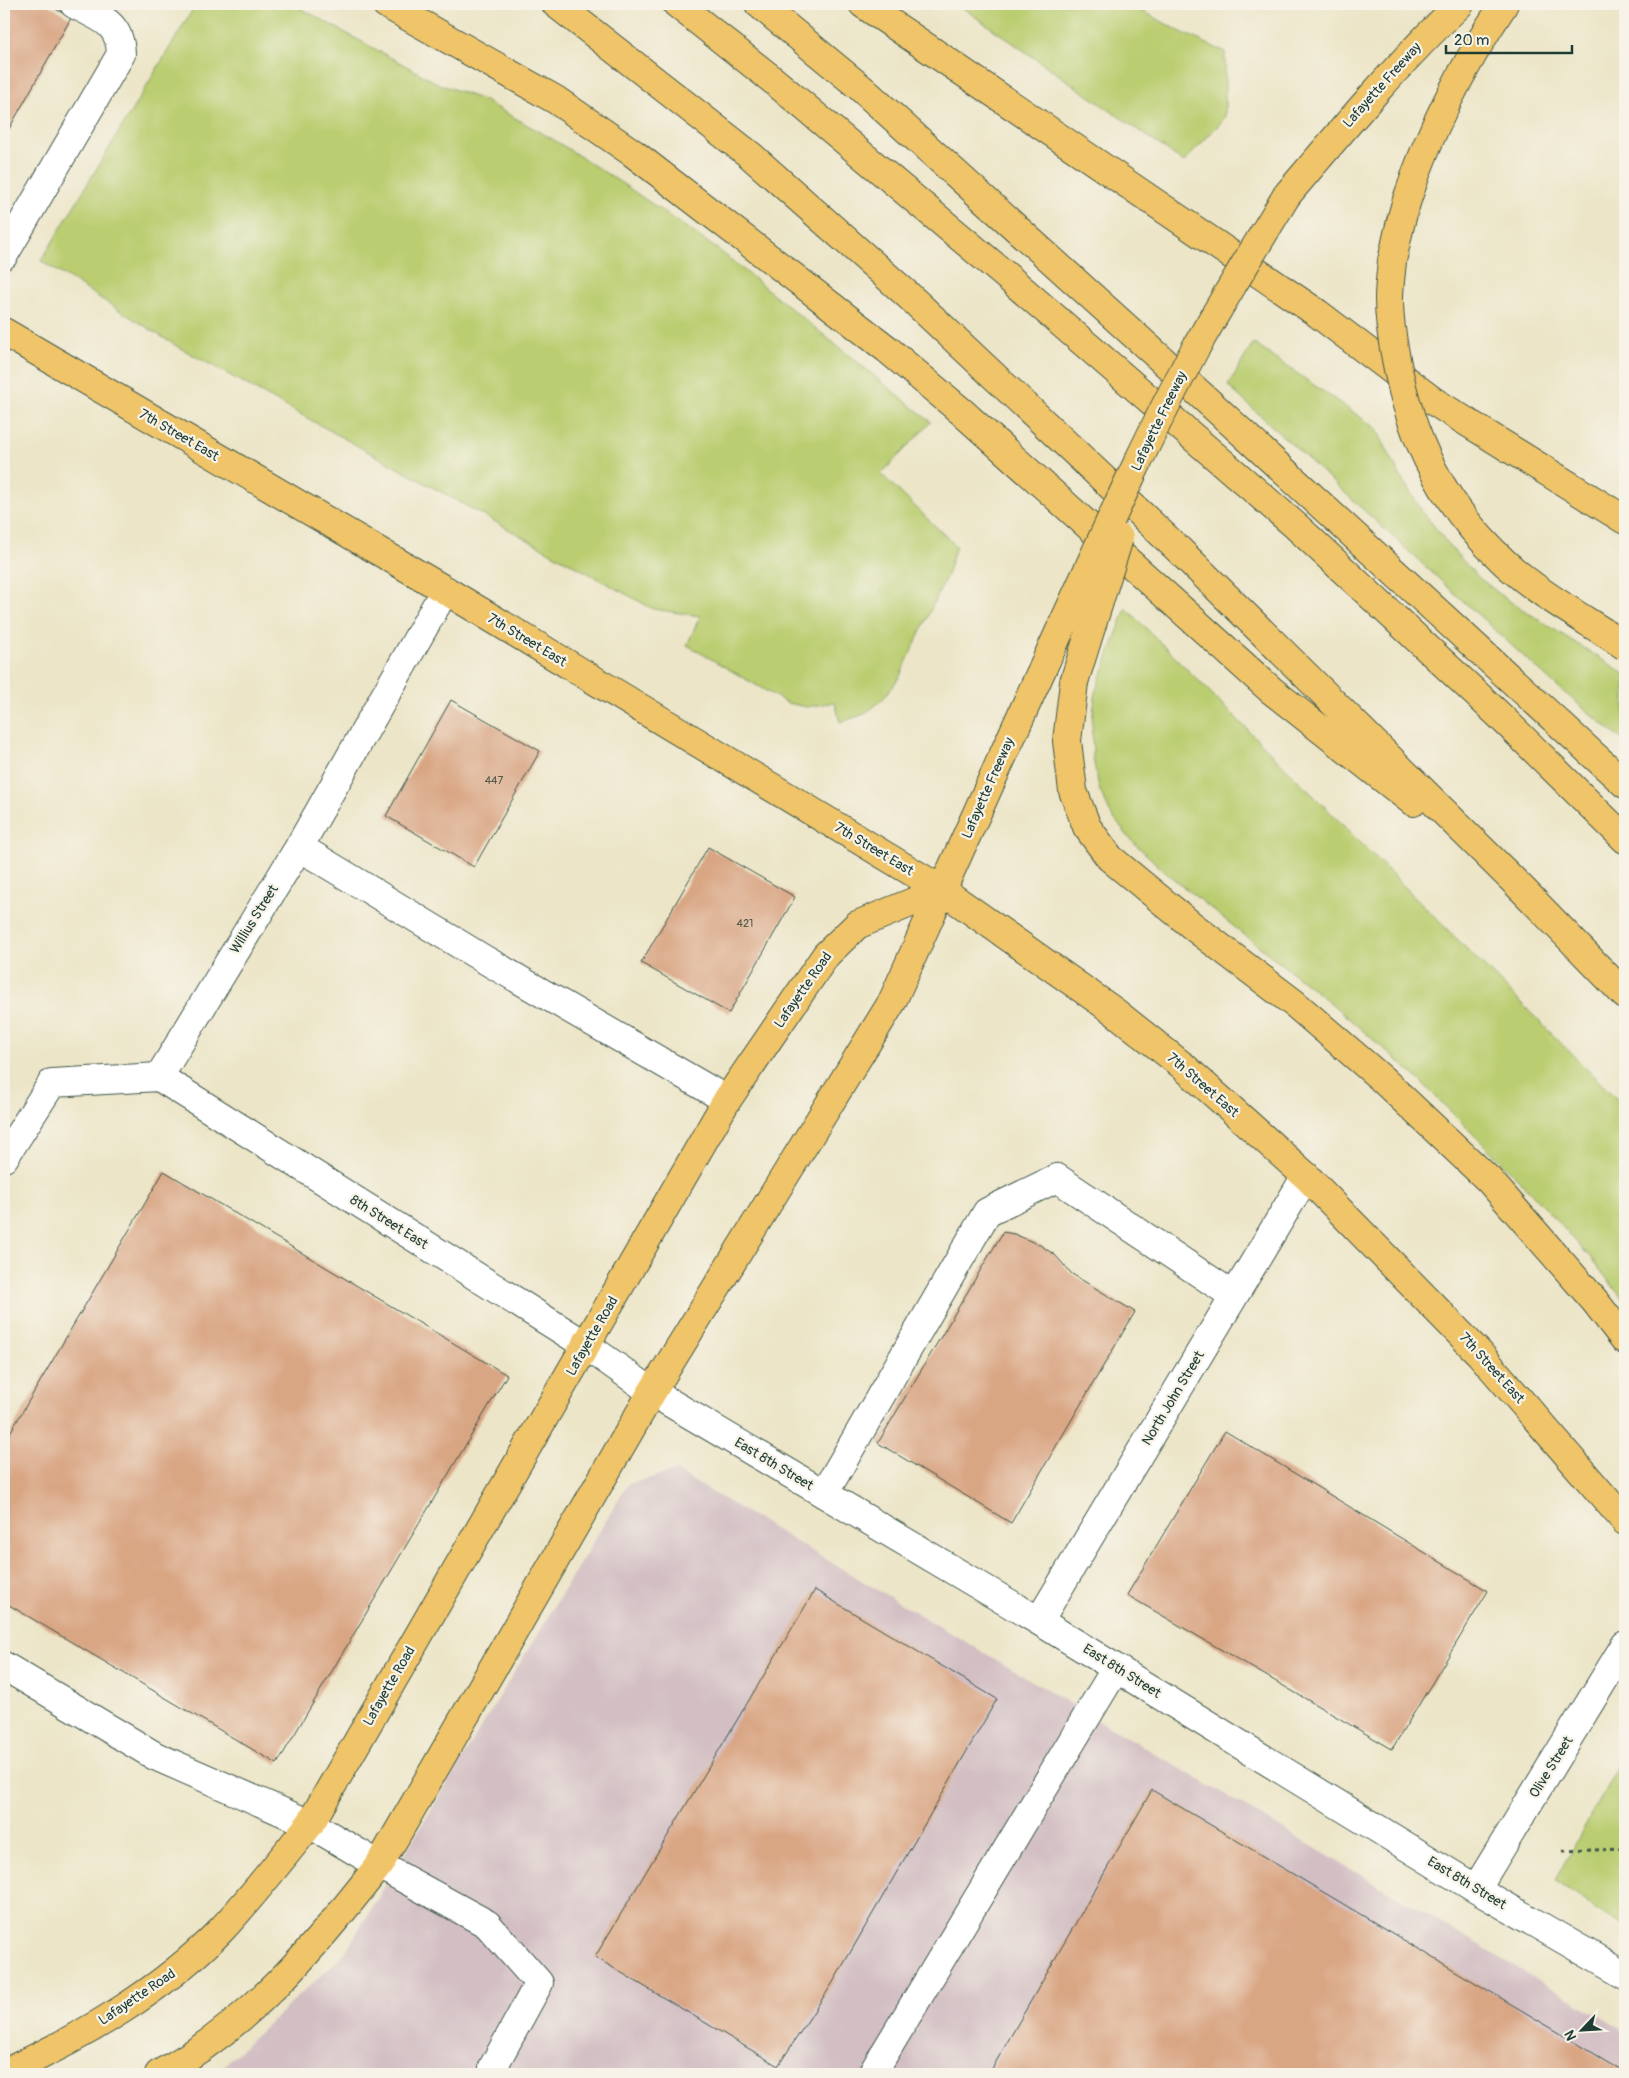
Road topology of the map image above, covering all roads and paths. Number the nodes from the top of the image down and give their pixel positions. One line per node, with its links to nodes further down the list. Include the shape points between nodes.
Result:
1 (74, 4): 9 (street, via 114,27 121,40 121,54)
2 (386, 4): 19 (main road, via 556,100 633,153 887,349 962,412 1271,690)
3 (556, 4): 19 (main road, via 750,156 910,297 1179,550)
4 (677, 4): 16 (main road, via 1010,279 1296,526 1499,715)
5 (759, 4): 15 (main road, via 868,95)
6 (863, 4): 12 (main road, via 1317,312 1433,401)
7 (1460, 4): 11 (main road, Lafayette Freeway, bridge, via 1379,87 1287,195 1194,352)
8 (1504, 4): 14 (main road, bridge, via 1464,68 1428,143 1408,196 1392,261 1389,299 1402,392 1417,438 1441,487 1467,524 1505,562)
9 (4, 255)
10 (4, 332): 13 (main road, 7th Street East)
11 (1151, 434): 18 (main road, Lafayette Freeway, bridge); 26 (main road, bridge, via 1074,682 1067,741 1073,791 1087,827 1110,858 1295,1004 1381,1078 1490,1180)
12 (1625, 520)
13 (445, 590): 17 (street, Willius Street); 18 (main road, 7th Street East)
14 (1625, 646)
15 (1625, 784)
16 (1625, 839)
17 (298, 847): 21 (street, Willius Street); 22 (street)
18 (942, 890): 22 (main road, Lafayette Road, via 857,925 832,949); 24 (main road, 7th Street East, via 1115,1012 1183,1066); 29 (main road, via 892,1002)
19 (1524, 890): 20 (main road)
20 (1625, 995)
21 (159, 1077): 23 (street, via 52,1083); 27 (street, 8th Street East)
22 (727, 1100): 27 (main road, Lafayette Road)
23 (4, 1158)
24 (1306, 1176): 25 (street, North John Street); 31 (main road, 7th Street East, via 1480,1354)
25 (1234, 1296): 30 (street, via 1057,1178 987,1212); 32 (street, North John Street)
26 (1625, 1340)
27 (587, 1346): 28 (street, 8th Street East); 36 (main road, Lafayette Road)
28 (618, 1368): 29 (street, East 8th Street)
29 (652, 1392): 30 (street, East 8th Street); 39 (main road)
30 (824, 1494): 32 (street, East 8th Street)
31 (1625, 1521)
32 (1039, 1621): 35 (street, East 8th Street)
33 (1625, 1645): 40 (street, Olive Street)
34 (4, 1666): 36 (street, via 155,1756)
35 (1116, 1668): 40 (street, East 8th Street); 45 (street)
36 (310, 1824): 39 (street); 43 (main road, Lafayette Road, via 221,1930 170,1976 118,2012)
37 (1625, 1849): 38 (path)
38 (1563, 1850)
39 (379, 1865): 42 (street, via 488,1924 539,1983); 44 (main road, via 336,1921 279,1983 220,2034)
40 (1476, 1889): 41 (street, East 8th Street)
41 (1625, 1975)
42 (493, 2067)
43 (4, 2074)
44 (159, 2074)
45 (872, 2074)

